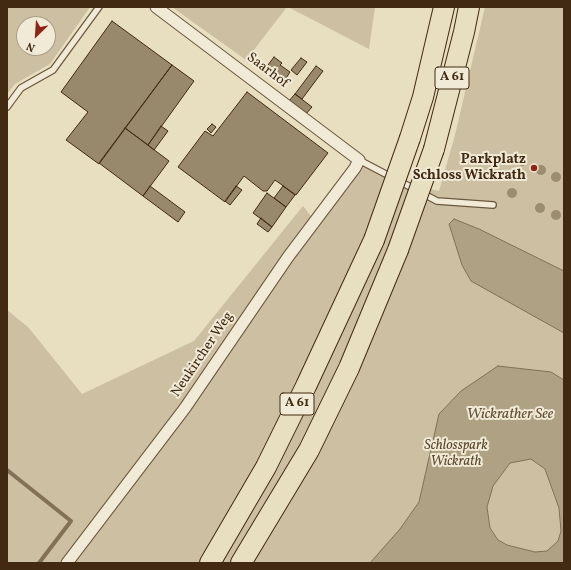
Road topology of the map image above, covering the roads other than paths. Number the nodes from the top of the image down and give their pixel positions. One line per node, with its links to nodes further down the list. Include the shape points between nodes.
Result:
1 (99, 7): 5 (lane, via 53,70 21,88)
2 (156, 7): 6 (street, Saarhof)
3 (444, 7): 9 (highway, A 61, bridge, via 423,97 374,240 266,467)
4 (468, 7): 10 (highway, A 61, bridge, via 434,149 398,250 349,368 309,450)
5 (7, 107)
6 (359, 160): 7 (lane, via 437,201); 8 (street, Neukircher Weg, via 288,257 185,408)
7 (494, 206)
8 (67, 563)
9 (210, 563)
10 (241, 563)

